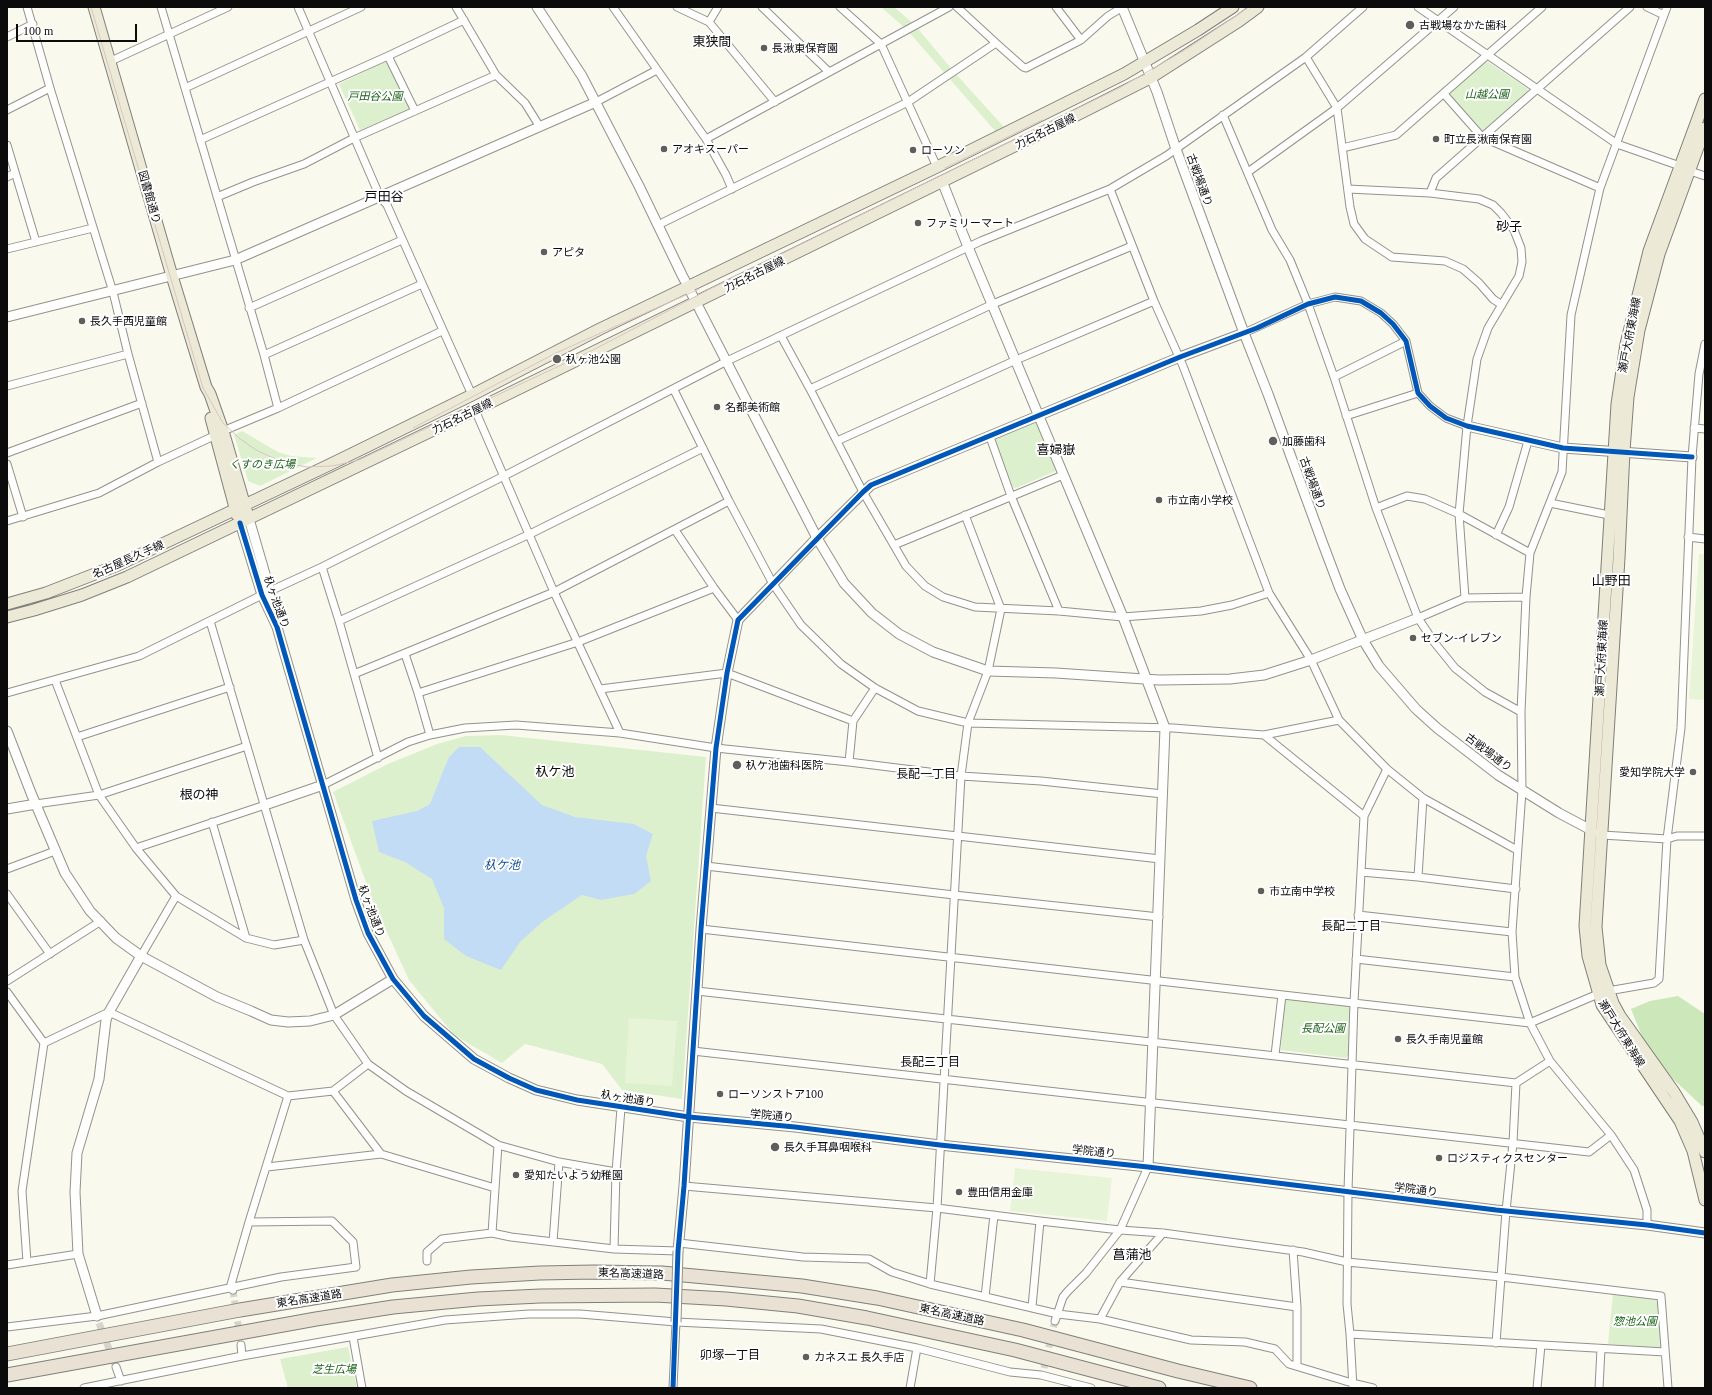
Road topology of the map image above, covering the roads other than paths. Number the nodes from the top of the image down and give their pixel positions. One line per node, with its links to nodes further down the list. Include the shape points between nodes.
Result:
1 (27, 7): 31 (street)
2 (94, 7): 41 (main road, 図書館通り)
3 (161, 7): 33 (street)
4 (227, 7): 33 (street)
5 (298, 7): 32 (street)
6 (361, 7): 32 (street)
7 (456, 7): 28 (street)
8 (537, 7): 53 (street)
9 (613, 7): 43 (street)
10 (677, 7): 30 (street)
11 (718, 7): 30 (street)
12 (762, 7): 44 (street)
13 (840, 7): 37 (street)
14 (949, 7): 37 (street)
15 (957, 7): 36 (street)
16 (1056, 7): 35 (street)
17 (1122, 7): 35 (street); 42 (street, 古戦場通り)
18 (1233, 7): 42 (main road, 力石名古屋線)
19 (1258, 7): 46 (main road, 力石名古屋線)
20 (1363, 7): 40 (street)
21 (1418, 7): 29 (street)
22 (1454, 7): 29 (street)
23 (1542, 7): 38 (street)
24 (1630, 7): 50 (street)
25 (1647, 7): 27 (street)
26 (1667, 7): 27 (street)
27 (1664, 15): 66 (street)
28 (464, 20): 39 (street); 45 (street)
29 (1438, 21): 38 (street); 56 (street)
30 (709, 22): 54 (street)
31 (33, 24): 34 (street); 48 (street)
32 (308, 31): 47 (street); 49 (street)
33 (169, 34): 41 (street); 49 (street)
34 (7, 37)
35 (1081, 40): 36 (street, via 1026,68)
36 (996, 43): 55 (street)
37 (881, 44): 44 (street); 55 (street)
38 (1487, 55): 50 (street); 51 (street)
39 (388, 56): 47 (street); 58 (street)
40 (1306, 57): 56 (street); 59 (street)
41 (110, 61): 92 (main road, 図書館通り)
42 (1144, 62): 46 (street, 古戦場通り); 70 (main road, 力石名古屋線)
43 (658, 70): 53 (street); 64 (street)
44 (829, 72): 54 (street)
45 (496, 75): 58 (street); 60 (street, via 525,103)
46 (1150, 78): 69 (street, 古戦場通り); 76 (main road, 力石名古屋線)
47 (330, 82): 63 (street); 65 (street)
48 (50, 88): 57 (street); 85 (street)
49 (185, 88): 65 (street)
50 (1537, 89): 62 (street); 66 (street)
51 (1444, 94): 62 (street); 68 (street, via 1396,135)
52 (1705, 99): 71 (main road, 瀬戸大府東海線)
53 (596, 102): 60 (street); 84 (street)
54 (775, 102): 64 (street)
55 (908, 102): 70 (street); 78 (street)
56 (1337, 108): 68 (street); 72 (street)
57 (7, 110)
58 (415, 111): 63 (street)
59 (1223, 115): 69 (street); 72 (street)
60 (540, 127): 83 (street)
61 (1705, 128): 71 (main road, 瀬戸大府東海線)
62 (1482, 137): 77 (street); 81 (street, via 1436,178)
63 (354, 138): 82 (street, via 304,164); 83 (street)
64 (706, 139): 78 (street)
65 (200, 140): 82 (street)
66 (1617, 144): 71 (street); 77 (street)
67 (7, 145): 73 (street)
68 (1342, 148): 80 (street)
69 (1176, 149): 79 (street); 104 (street, 古戦場通り)
70 (937, 167): 94 (main road, 力石名古屋線)
71 (1685, 168): 74 (street); 134 (main road, 瀬戸大府東海線, via 1649,251 1632,316 1617,404)
72 (1248, 172): 99 (street, via 1272,230 1290,260)
73 (15, 173): 75 (street); 87 (street)
74 (1705, 176)
75 (7, 177)
76 (942, 181): 89 (street); 96 (main road, 力石名古屋線)
77 (1600, 188): 133 (street, via 1571,315)
78 (732, 189): 84 (street)
79 (1110, 189): 88 (street); 89 (street)
80 (1348, 189): 81 (street); 100 (street, via 1354,224 1372,245 1392,257 1445,261 1463,269)
81 (1430, 193): 100 (street, via 1479,199 1493,205 1514,230 1521,248 1522,262 1519,276)
82 (217, 197): 91 (street)
83 (380, 197): 86 (street, via 387,205); 91 (street)
84 (658, 225): 94 (street)
85 (93, 228): 87 (street); 95 (street)
86 (402, 240): 93 (street); 101 (street)
87 (36, 242): 90 (street)
88 (1132, 246): 97 (street); 98 (street)
89 (968, 248): 98 (street); 105 (street)
90 (7, 249)
91 (235, 260): 92 (street); 101 (street)
92 (172, 276): 95 (street); 128 (main road, 図書館通り, via 210,394)
93 (422, 284): 103 (street); 109 (street)
94 (689, 286): 96 (street); 119 (main road, 力石名古屋線)
95 (113, 292): 102 (street); 108 (street)
96 (697, 301): 112 (street); 122 (main road, 力石名古屋線)
97 (1154, 301): 110 (street); 111 (street)
98 (993, 304): 111 (street); 116 (street)
99 (1308, 304): 104 (street); 106 (street, via 1335,297 1361,301 1381,313); 114 (street)
100 (1502, 305): 125 (street, via 1488,328 1477,359)
101 (249, 308): 109 (street)
102 (7, 317)
103 (442, 331): 119 (street); 121 (street)
104 (1244, 333): 110 (street); 178 (street, 古戦場通り, via 1340,589)
105 (781, 336): 112 (street); 116 (street)
106 (1406, 341): 114 (street); 118 (street)
107 (1705, 344): 113 (street)
108 (128, 354): 115 (street); 120 (street)
109 (264, 355): 121 (street)
110 (1180, 357): 123 (street); 166 (street)
111 (1016, 360): 123 (street); 130 (street)
112 (727, 361): 117 (street); 157 (street)
113 (1702, 368): 126 (street)
114 (1334, 377): 124 (street)
115 (7, 386)
116 (810, 389): 130 (street)
117 (674, 390): 132 (street); 140 (street)
118 (1418, 393): 124 (street); 125 (street, via 1446,418)
119 (472, 395): 145 (main road, 力石名古屋線)
120 (142, 403): 135 (street); 137 (street)
121 (278, 408): 128 (street)
122 (475, 410): 140 (street); 152 (main road, 力石名古屋線)
123 (1040, 416): 129 (street); 139 (street)
124 (1346, 416): 146 (street)
125 (1467, 426): 131 (street); 147 (street)
126 (1694, 428): 127 (street); 136 (street)
127 (1705, 429)
128 (219, 433): 137 (street); 145 (main road, 図書館通り)
129 (990, 437): 141 (street, via 871,485); 142 (street)
130 (837, 441): 141 (street)
131 (1528, 441): 133 (street); 155 (street, via 1509,507)
132 (703, 448): 143 (street); 154 (street)
133 (1563, 448): 134 (street); 144 (street, via 1562,472)
134 (1619, 451): 136 (street); 149 (main road, 瀬戸大府東海線); 220 (main road, 瀬戸大府東海線, via 1618,566)
135 (7, 453)
136 (1692, 457): 156 (street)
137 (158, 462): 150 (street, via 99,493)
138 (7, 464): 150 (street)
139 (1063, 475): 142 (street); 173 (street)
140 (504, 476): 154 (street); 161 (street)
141 (863, 492): 157 (street); 159 (street)
142 (1011, 496): 148 (street); 171 (street)
143 (729, 501): 153 (street); 162 (street)
144 (1550, 503): 149 (street); 160 (street)
145 (240, 507): 152 (main road, 図書館通り); 169 (main road, 名古屋長久手線, via 118,565 53,590)
146 (1376, 508): 147 (street, via 1407,496 1425,499); 174 (street)
147 (1459, 514): 155 (street); 168 (street)
148 (965, 515): 159 (street); 170 (street)
149 (1609, 515): 219 (main road, 瀬戸大府東海線)
150 (23, 517): 151 (street)
151 (7, 521)
152 (244, 521): 165 (street, 杁ヶ池通り); 172 (main road, 名古屋長久手線, via 127,577 82,595)
153 (675, 530): 163 (street); 164 (street)
154 (530, 534): 164 (street); 177 (street)
155 (1496, 535): 160 (street)
156 (1688, 537): 158 (street); 223 (street, via 1680,728)
157 (817, 538): 162 (street); 182 (street, via 844,583 872,613 899,634 933,652)
158 (1705, 539)
159 (894, 545): 170 (street, via 906,566 925,586 943,597 975,607)
160 (1530, 553): 167 (street)
161 (322, 567): 165 (street); 177 (street)
162 (773, 584): 175 (street); 188 (street, via 801,625 841,664)
163 (714, 588): 175 (street); 179 (street)
164 (554, 592): 179 (street); 180 (street)
165 (266, 593): 176 (street); 208 (street, 杁ヶ池通り)
166 (1269, 593): 173 (street, via 1232,605 1201,611); 181 (street)
167 (1526, 597): 168 (street); 192 (street)
168 (1465, 598): 174 (street)
169 (7, 604)
170 (1001, 609): 171 (street); 182 (street)
171 (1059, 610): 173 (street)
172 (7, 617)
173 (1123, 617): 185 (street)
174 (1418, 618): 178 (street); 192 (street, via 1455,668 1484,692)
175 (738, 620): 183 (street)
176 (210, 621): 186 (street, via 139,656); 187 (street)
177 (339, 621): 184 (street)
178 (1363, 640): 181 (street); 209 (street, 古戦場通り, via 1379,666 1416,709 1464,749)
179 (578, 642): 189 (street); 191 (street)
180 (405, 654): 184 (street); 191 (street)
181 (1311, 660): 185 (street, via 1264,675 1159,680); 194 (street)
182 (988, 671): 185 (street); 195 (street)
183 (727, 673): 189 (street); 193 (street); 203 (street)
184 (354, 674): 204 (street)
185 (1146, 678): 196 (street)
186 (55, 680): 190 (street); 201 (street)
187 (230, 687): 201 (street); 202 (street)
188 (876, 688): 193 (street); 195 (street, via 918,711)
189 (600, 689): 198 (street)
190 (7, 693)
191 (418, 693): 199 (street)
192 (1521, 712): 209 (street)
193 (853, 720): 205 (street)
194 (1339, 720): 200 (street); 206 (street)
195 (968, 723): 196 (street); 207 (street)
196 (1165, 728): 200 (street); 210 (street)
197 (7, 731): 213 (street)
198 (620, 733): 199 (street, via 516,725 465,728); 203 (street)
199 (430, 735): 204 (street, via 408,742)
200 (1264, 735): 217 (street)
201 (77, 737): 211 (street)
202 (248, 746): 211 (street); 214 (street)
203 (716, 748): 205 (street); 215 (street)
204 (378, 758): 208 (street)
205 (849, 762): 207 (street)
206 (1387, 770): 212 (street); 217 (street)
207 (960, 776): 210 (street, via 1041,781); 221 (street)
208 (323, 785): 214 (street); 248 (street, 杁ヶ池通り, via 361,916)
209 (1522, 791): 219 (street, 古戦場通り); 225 (street)
210 (1163, 794): 227 (street)
211 (99, 795): 213 (street); 224 (street)
212 (1423, 798): 225 (street); 231 (street)
213 (36, 804): 216 (street); 226 (street)
214 (265, 805): 218 (street); 242 (street)
215 (711, 808): 221 (street); 228 (street)
216 (7, 809)
217 (1364, 816): 230 (street)
218 (212, 822): 224 (street); 241 (street)
219 (1591, 830): 220 (street); 253 (main road, 瀬戸大府東海線, via 1585,926 1588,956)
220 (1602, 835): 223 (street); 253 (main road, 瀬戸大府東海線, via 1596,933)
221 (957, 836): 227 (street); 234 (street)
222 (1705, 836): 223 (street, via 1677,836)
223 (1667, 839): 253 (street, via 1659,979 1654,984)
224 (136, 848): 235 (street)
225 (1517, 850): 232 (street)
226 (55, 851): 229 (street); 238 (street, via 75,889 90,911)
227 (1160, 859): 237 (street)
228 (706, 866): 234 (street); 239 (street)
229 (7, 869)
230 (1360, 872): 231 (street); 236 (street)
231 (1418, 877): 232 (street)
232 (1516, 888): 240 (street)
233 (7, 894): 243 (street)
234 (954, 895): 237 (street); 245 (street)
235 (176, 896): 241 (street); 244 (street)
236 (1358, 915): 240 (street); 246 (street)
237 (1159, 917): 249 (street)
238 (101, 921): 243 (street); 244 (street, via 116,938)
239 (701, 929): 245 (street); 251 (street)
240 (1512, 932): 247 (street)
241 (246, 938): 242 (street, via 274,945)
242 (304, 940): 257 (street)
243 (50, 954): 250 (street)
244 (141, 956): 256 (street); 257 (street, via 217,996 271,1020 310,1021)
245 (950, 958): 249 (street); 258 (street)
246 (1356, 959): 247 (street); 255 (street)
247 (1515, 976): 259 (street)
248 (393, 979): 257 (street); 272 (street, 杁ヶ池通り, via 424,1016 474,1059 536,1090)
249 (1154, 980): 254 (street); 260 (street)
250 (7, 981)
251 (697, 991): 258 (street); 262 (street)
252 (7, 992): 261 (street)
253 (1603, 993): 259 (street); 279 (main road, 瀬戸大府東海線, via 1674,1092 1692,1122); 288 (main road, 瀬戸大府東海線, via 1611,1020 1680,1121 1693,1150)
254 (1282, 995): 255 (street); 263 (street)
255 (1354, 1002): 259 (street); 266 (street)
256 (109, 1012): 261 (street); 270 (street); 303 (street, via 99,1079 77,1154 75,1192)
257 (334, 1014): 265 (street)
258 (947, 1018): 260 (street); 267 (street)
259 (1530, 1023): 264 (street)
260 (1152, 1041): 263 (street); 271 (street)
261 (44, 1043): 305 (street, via 22,1191)
262 (693, 1052): 267 (street); 273 (street)
263 (1274, 1055): 266 (street)
264 (1550, 1061): 268 (street); 275 (street)
265 (368, 1064): 269 (street); 277 (street, via 406,1091)
266 (1352, 1065): 268 (street); 274 (street)
267 (944, 1079): 271 (street); 278 (street)
268 (1516, 1083): 276 (street)
269 (333, 1091): 270 (street); 280 (street)
270 (288, 1096): 282 (street)
271 (1150, 1104): 274 (street); 283 (street)
272 (621, 1108): 273 (street, 杁ヶ池通り); 284 (street)
273 (689, 1117): 278 (street, 学院通り); 285 (street)
274 (1350, 1125): 276 (street); 287 (street)
275 (1611, 1135): 276 (street, via 1589,1152); 294 (street, via 1628,1159 1636,1176 1647,1210)
276 (1513, 1143): 290 (street)
277 (498, 1145): 281 (street); 286 (street)
278 (940, 1145): 283 (street, 学院通り); 289 (street)
279 (1705, 1152)
280 (381, 1154): 282 (street); 286 (street)
281 (559, 1162): 284 (street); 299 (street)
282 (267, 1167): 293 (street)
283 (1148, 1167): 287 (street, 学院通り); 295 (street)
284 (616, 1172): 301 (street)
285 (684, 1186): 289 (street); 300 (street)
286 (495, 1188): 296 (street)
287 (1348, 1191): 290 (street, 学院通り); 306 (street)
288 (1705, 1200)
289 (937, 1208): 291 (street); 310 (street)
290 (1506, 1211): 294 (street, 学院通り); 308 (street)
291 (994, 1215): 292 (street); 312 (street)
292 (1040, 1221): 295 (street); 313 (street)
293 (249, 1222): 311 (street); 311 (street, via 332,1220 352,1242 356,1267 281,1277)
294 (1646, 1224): 298 (street, 学院通り)
295 (1120, 1230): 297 (street); 315 (street, via 1063,1297)
296 (492, 1233): 299 (street); 304 (street, via 442,1239 427,1252)
297 (1163, 1233): 302 (street); 309 (street)
298 (1705, 1234)
299 (552, 1242): 301 (street)
300 (678, 1247): 301 (street); 310 (street, via 803,1257 869,1259 892,1272); 318 (street, bridge)
301 (614, 1249)
302 (1293, 1250): 306 (street); 314 (street)
303 (78, 1254): 305 (street); 317 (street)
304 (427, 1261)
305 (27, 1262): 307 (street)
306 (1347, 1262): 308 (street); 320 (street)
307 (7, 1265)
308 (1501, 1277): 322 (street); 327 (street, via 1661,1296)
309 (1120, 1282): 314 (street); 316 (street)
310 (930, 1284): 312 (street)
311 (231, 1289): 317 (street)
312 (985, 1297): 313 (street)
313 (1032, 1307): 315 (street)
314 (1296, 1307): 330 (street)
315 (1057, 1318): 316 (street)
316 (1100, 1319): 330 (street, via 1191,1340 1245,1342 1275,1349 1289,1364)
317 (98, 1320): 319 (street)
318 (676, 1322): 321 (street, via 600,1315 529,1314 445,1320); 325 (street, via 821,1329); 339 (street)
319 (7, 1327)
320 (1350, 1334): 322 (street); 336 (street)
321 (353, 1337): 329 (street); 338 (street)
322 (1496, 1343): 324 (street)
323 (241, 1345): 329 (street)
324 (1541, 1345): 326 (street); 345 (street)
325 (917, 1348): 334 (street, via 1010,1372); 340 (street)
326 (1601, 1349): 327 (street); 346 (street)
327 (1665, 1352): 347 (street)
328 (7, 1354): 343 (highway, 東名高速道路, via 240,1310 392,1285 540,1273 662,1273 802,1286 877,1298 1023,1330)
329 (242, 1356): 335 (street)
330 (1297, 1366): 336 (street)
331 (116, 1367): 335 (street)
332 (1044, 1368): 334 (street)
333 (7, 1375): 342 (highway, 東名高速道路, via 392,1307 540,1296 648,1295 798,1306 867,1318 1015,1350)
334 (1041, 1376): 341 (street)
335 (121, 1381): 337 (street)
336 (1353, 1386): 344 (street)
337 (84, 1388)
338 (362, 1388)
339 (673, 1388)
340 (910, 1388)
341 (1091, 1388)
342 (1159, 1388)
343 (1250, 1388)
344 (1373, 1388)
345 (1538, 1388)
346 (1599, 1388)
347 (1668, 1388)

